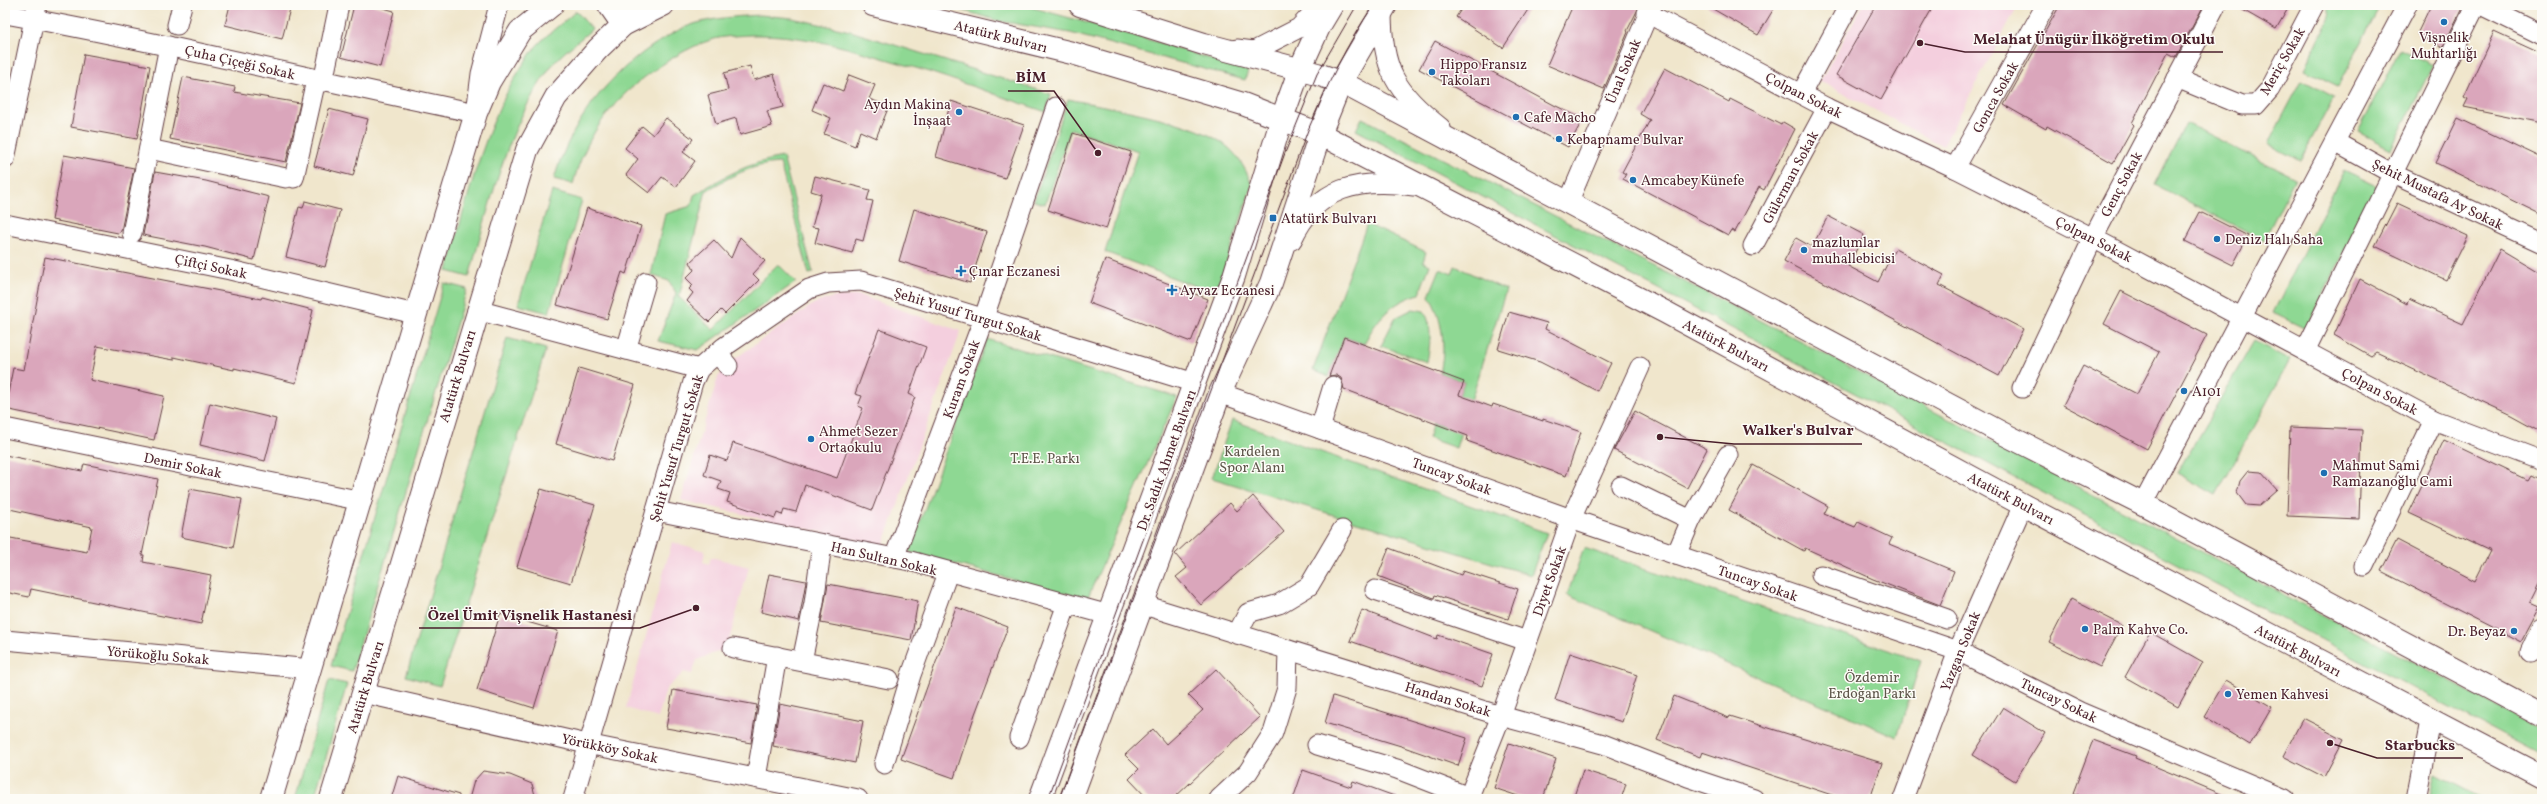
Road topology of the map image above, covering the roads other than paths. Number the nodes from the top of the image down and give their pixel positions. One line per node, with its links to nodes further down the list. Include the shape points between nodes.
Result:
1 (182, 5): 22 (street)
2 (339, 5): 29 (street)
3 (499, 5): 34 (street, via 481,74)
4 (552, 5): 34 (main road, via 520,31 490,82)
5 (609, 5): 23 (main road)
6 (664, 5): 23 (main road, Atatürk Bulvarı)
7 (873, 5): 35 (main road, Atatürk Bulvarı, via 1072,53)
8 (1080, 5): 25 (main road)
9 (1320, 5): 25 (street, via 1299,28 1254,51)
10 (1332, 5): 27 (main road, Dr. Sadık Ahmet Bulvarı)
11 (1849, 5): 31 (street)
12 (2046, 5): 41 (street, Gonca Sokak)
13 (2216, 5): 28 (street, Genç Sokak)
14 (2314, 5): 28 (street, Meriç Sokak, via 2270,88 2256,105 2242,105)
15 (2407, 5): 37 (street)
16 (2476, 5): 42 (street)
17 (2481, 5): 24 (street)
18 (1384, 8): 30 (main road, Dr. Sadık Ahmet Bulvarı); 39 (street, via 1386,60 1396,84 1422,113)
19 (1650, 9): 31 (street, Çolpan Sokak); 44 (street, Ünal Sokak)
20 (36, 12): 21 (street, Çuha Çiçeği Sokak); 26 (street, Çuha Çiçeği Sokak); 40 (street)
21 (5, 14)
22 (177, 25)
23 (623, 25): 52 (main road, Atatürk Bulvarı, via 556,97 527,150)
24 (2542, 35)
25 (1204, 44): 27 (main road)
26 (169, 46): 29 (street, Çuha Çiçeği Sokak); 38 (street)
27 (1300, 69): 30 (main road); 35 (main road, Dr. Sadık Ahmet Bulvarı)
28 (2177, 78): 47 (street, Genç Sokak)
29 (319, 81): 34 (street, Çuha Çiçeği Sokak); 38 (street, via 290,178)
30 (1341, 82): 36 (main road, Dr. Sadık Ahmet Bulvarı); 39 (main road)
31 (1801, 94): 33 (street, Çolpan Sokak)
32 (1056, 107): 55 (street, Kuram Sokak)
33 (1827, 108): 41 (street, Çolpan Sokak); 49 (street, Gülerman Sokak)
34 (476, 113): 53 (main road)
35 (1282, 118): 36 (main road, Atatürk Bulvarı); 60 (main road, Dr. Sadık Ahmet Bulvarı, via 1234,276)
36 (1320, 134): 43 (main road, Atatürk Bulvarı); 51 (main road, Dr. Sadık Ahmet Bulvarı)
37 (2335, 142): 42 (street, Şehit Mustafa Ay Sokak); 54 (street)
38 (149, 149): 46 (street)
39 (1470, 152): 44 (main road)
40 (5, 159)
41 (1955, 168): 47 (street, Çolpan Sokak)
42 (2393, 174): 48 (street, Şehit Mustafa Ay Sokak); 57 (street)
43 (1418, 187): 51 (street, via 1369,182 1333,194 1314,205 1300,224); 72 (main road, Atatürk Bulvarı, via 1665,312)
44 (1568, 203): 71 (main road, via 2000,432)
45 (5, 224): 53 (street, Çiftçi Sokak, via 230,270)
46 (132, 233)
47 (2093, 238): 54 (street, Çolpan Sokak); 62 (street, Genç Sokak)
48 (2542, 243)
49 (1753, 246)
50 (646, 282): 56 (street)
51 (1271, 283): 63 (main road, Dr. Sadık Ahmet Bulvarı)
52 (477, 310): 56 (street); 102 (main road, Atatürk Bulvarı)
53 (415, 314): 70 (main road)
54 (2244, 317): 57 (street, Çolpan Sokak); 71 (street)
55 (983, 320): 59 (street, Şehit Yusuf Turgut Sokak, via 861,281 828,283 808,289 723,359); 60 (street, Şehit Yusuf Turgut Sokak); 79 (street, Kuram Sokak)
56 (626, 350): 59 (street)
57 (2305, 351): 64 (street, Çolpan Sokak)
58 (1640, 367): 74 (street, Diyet Sokak)
59 (699, 369): 73 (street, Şehit Yusuf Turgut Sokak)
60 (1195, 383): 88 (main road, Dr. Sadık Ahmet Bulvarı)
61 (1333, 386): 66 (street)
62 (2022, 388)
63 (1220, 392): 66 (street, Tuncay Sokak); 86 (main road, Dr. Sadık Ahmet Bulvarı)
64 (2434, 420): 68 (street, Çolpan Sokak); 80 (street)
65 (5, 428): 70 (street, Demir Sokak)
66 (1320, 429): 74 (street, Tuncay Sokak)
67 (1728, 455): 75 (street)
68 (2542, 461)
69 (1621, 486): 75 (street)
70 (362, 501): 100 (main road)
71 (2143, 504): 104 (main road)
72 (2023, 505): 96 (street, Yazgan Sokak); 105 (main road, Atatürk Bulvarı)
73 (656, 510): 77 (street, Han Sultan Sokak); 107 (street, Şehit Yusuf Turgut Sokak)
74 (1571, 519): 78 (street, Tuncay Sokak); 93 (street, Diyet Sokak)
75 (1691, 520): 78 (street)
76 (1342, 530): 91 (street, via 1309,586 1279,604 1248,613)
77 (822, 544): 79 (street, Han Sultan Sokak); 99 (street, via 814,603)
78 (1676, 555): 87 (street, Tuncay Sokak)
79 (894, 558): 81 (street, Han Sultan Sokak)
80 (2364, 566)
81 (948, 573): 85 (street, Han Sultan Sokak); 109 (street, via 911,675)
82 (1821, 575): 83 (street)
83 (1856, 589): 87 (street); 89 (street)
84 (1375, 590): 93 (street)
85 (1067, 604): 88 (street, Han Sultan Sokak); 106 (street)
86 (1141, 604): 91 (street, Handan Sokak); 118 (main road, Dr. Sadık Ahmet Bulvarı)
87 (1844, 612): 96 (street, Tuncay Sokak)
88 (1109, 615): 117 (main road, Dr. Sadık Ahmet Bulvarı, via 1046,777)
89 (1947, 619)
90 (2542, 628): 97 (street)
91 (1237, 634): 95 (street, Handan Sokak)
92 (5, 640): 100 (street, Yörükoğlu Sokak)
93 (1527, 641): 103 (street, Diyet Sokak)
94 (733, 648): 98 (street)
95 (1288, 650): 103 (street, Handan Sokak); 119 (street, via 1287,688 1272,733 1248,772)
96 (1958, 651): 121 (street, Yazgan Sokak); 122 (street, Tuncay Sokak, via 2080,712)
97 (2531, 652)
98 (777, 656): 99 (street); 110 (street)
99 (802, 661): 101 (street)
100 (311, 669): 113 (main road)
101 (889, 679)
102 (363, 693): 107 (street, Yörükköy Sokak); 114 (main road, Atatürk Bulvarı)
103 (1501, 716): 112 (street, Diyet Sokak); 120 (street, Handan Sokak, via 1603,744)
104 (2542, 716)
105 (2431, 720): 111 (main road, Atatürk Bulvarı); 123 (street)
106 (1019, 738)
107 (588, 744): 110 (street, Yörükköy Sokak); 115 (street, Şehit Yusuf Turgut Sokak)
108 (1317, 745): 112 (street, via 1397,769)
109 (884, 764)
110 (756, 778): 116 (street, Yörükköy Sokak)
111 (2542, 778)
112 (1468, 798)
113 (271, 799)
114 (331, 799)
115 (573, 799)
116 (858, 799)
117 (1040, 799)
118 (1071, 799)
119 (1219, 799)
120 (1754, 799)
121 (1903, 799)
122 (2285, 799)
123 (2416, 799)

